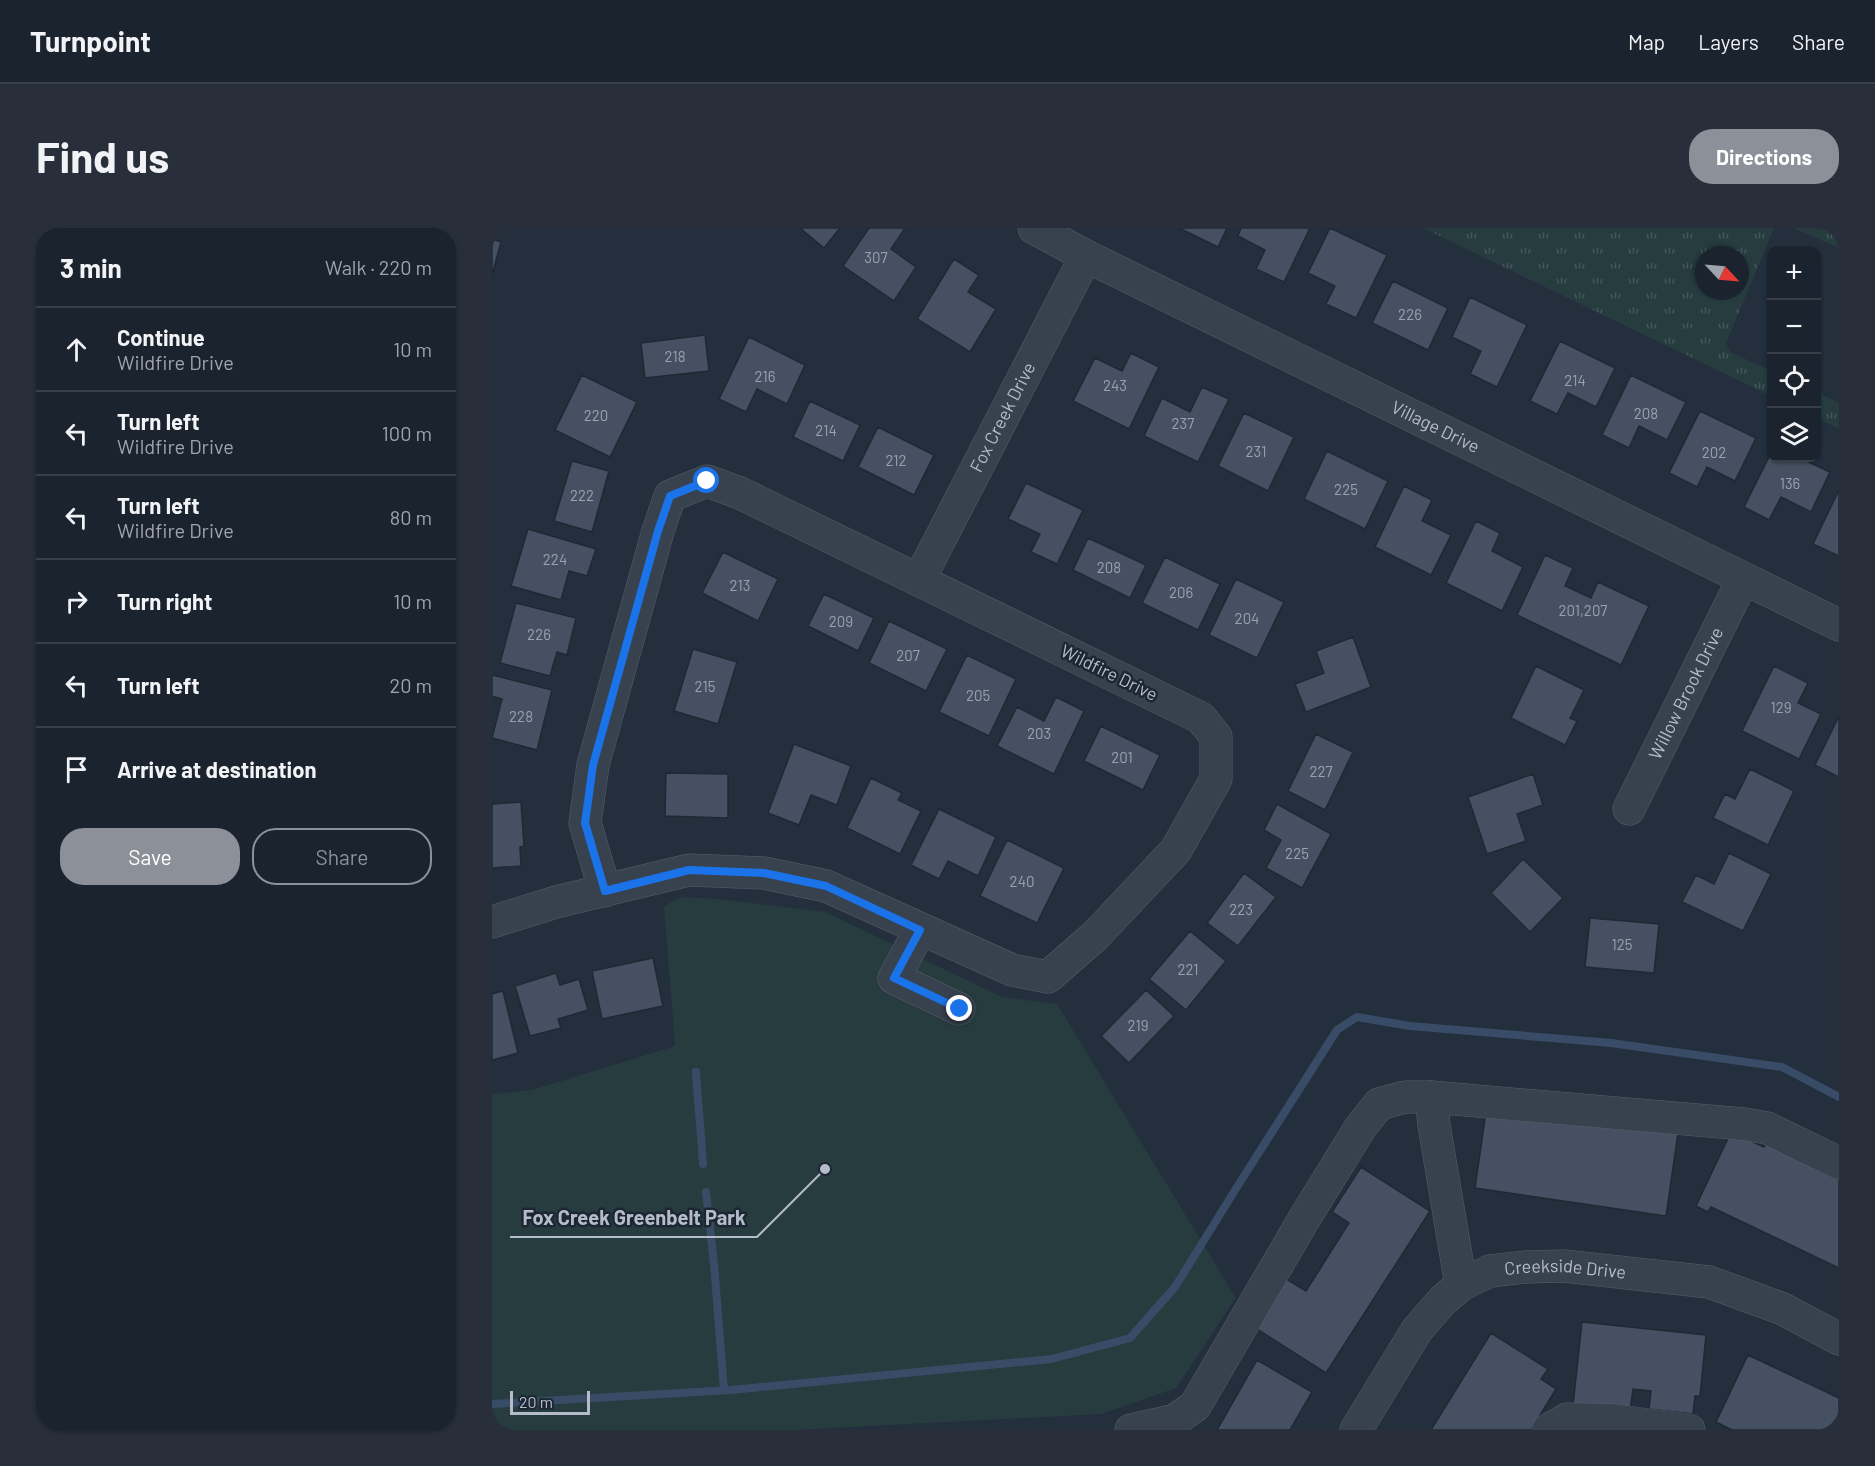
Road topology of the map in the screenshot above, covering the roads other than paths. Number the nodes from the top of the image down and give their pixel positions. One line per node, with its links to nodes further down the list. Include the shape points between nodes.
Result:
1 (1034, 228): 2 (street, Village Drive)
2 (1086, 255): 3 (street, Village Drive); 4 (street, Fox Creek Drive)
3 (1743, 579): 5 (street, Village Drive); 6 (street, Willow Brook Drive)
4 (919, 580): 7 (street, Wildfire Drive, via 740,493 707,481 670,496 593,765 585,823); 9 (street, Wildfire Drive, via 1201,718 1216,737 1216,779 1176,850 1096,935 1048,977 1012,970)
5 (1839, 625)
6 (1629, 809)
7 (605, 891): 8 (street, Wildfire Drive); 9 (street, Wildfire Drive, via 689,870 764,873 826,886)
8 (492, 922)
9 (920, 930): 10 (street, via 894,978)
10 (960, 1009)
11 (1431, 1097): 12 (street, via 1767,1128); 13 (street); 15 (street, via 1405,1096 1379,1104 1304,1219 1195,1406 1175,1419)
12 (1839, 1163)
13 (1461, 1285): 14 (street, Creekside Drive, via 1490,1271 1564,1266 1708,1282 1783,1309); 16 (street, Creekside Drive, via 1417,1330)
14 (1839, 1339)
15 (1131, 1430)
16 (1356, 1430)
17 (1548, 1430): 18 (street, via 1567,1419)
18 (1689, 1430)

